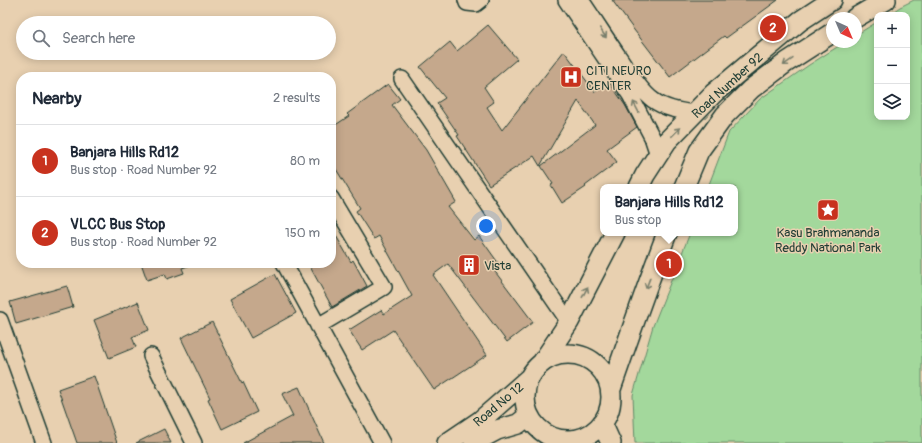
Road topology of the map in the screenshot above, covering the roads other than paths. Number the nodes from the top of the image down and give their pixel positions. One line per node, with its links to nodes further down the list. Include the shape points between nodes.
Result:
1 (466, 0): 2 (street, via 467,3 476,4)
2 (481, 0)
3 (566, 0): 13 (street, one-way to 3, via 652,137 630,95)
4 (581, 0): 12 (street, one-way to 12, via 645,93 654,101 666,106)
5 (832, 0): 8 (main road, Road Number 92)
6 (886, 0): 7 (main road)
7 (862, 14)
8 (800, 21): 10 (main road); 12 (main road, Road Number 92)
9 (826, 37): 10 (main road, Road Number 92)
10 (814, 44): 15 (main road, Road Number 92, one-way to 15, via 751,89 725,115 699,151)
11 (402, 79): 21 (street)
12 (694, 113): 13 (main road, Road Number 92, one-way to 12, via 667,141)
13 (658, 155): 14 (main road, Road Number 92)
14 (640, 184)
15 (685, 184)
16 (336, 206): 22 (street, via 384,287)
17 (613, 236): 21 (main road, one-way to 17)
18 (666, 236): 26 (main road, one-way to 26)
19 (287, 268): 22 (street)
20 (0, 320): 29 (street)
21 (569, 322): 24 (main road)
22 (318, 326): 31 (street)
23 (152, 356): 30 (street)
24 (543, 361): 25 (main road); 26 (main road, via 556,355 570,353 584,357 596,364 606,375)
25 (529, 378): 28 (main road, via 524,397); 32 (main road, Road No 12, via 481,420)
26 (610, 389): 27 (main road, via 611,401)
27 (602, 423): 28 (main road, via 592,433 578,439 550,437); 34 (main road)
28 (537, 429): 33 (main road, via 518,424 497,430)
29 (44, 443)
30 (194, 443)
31 (382, 443)
32 (447, 443)
33 (474, 443)
34 (611, 443)

